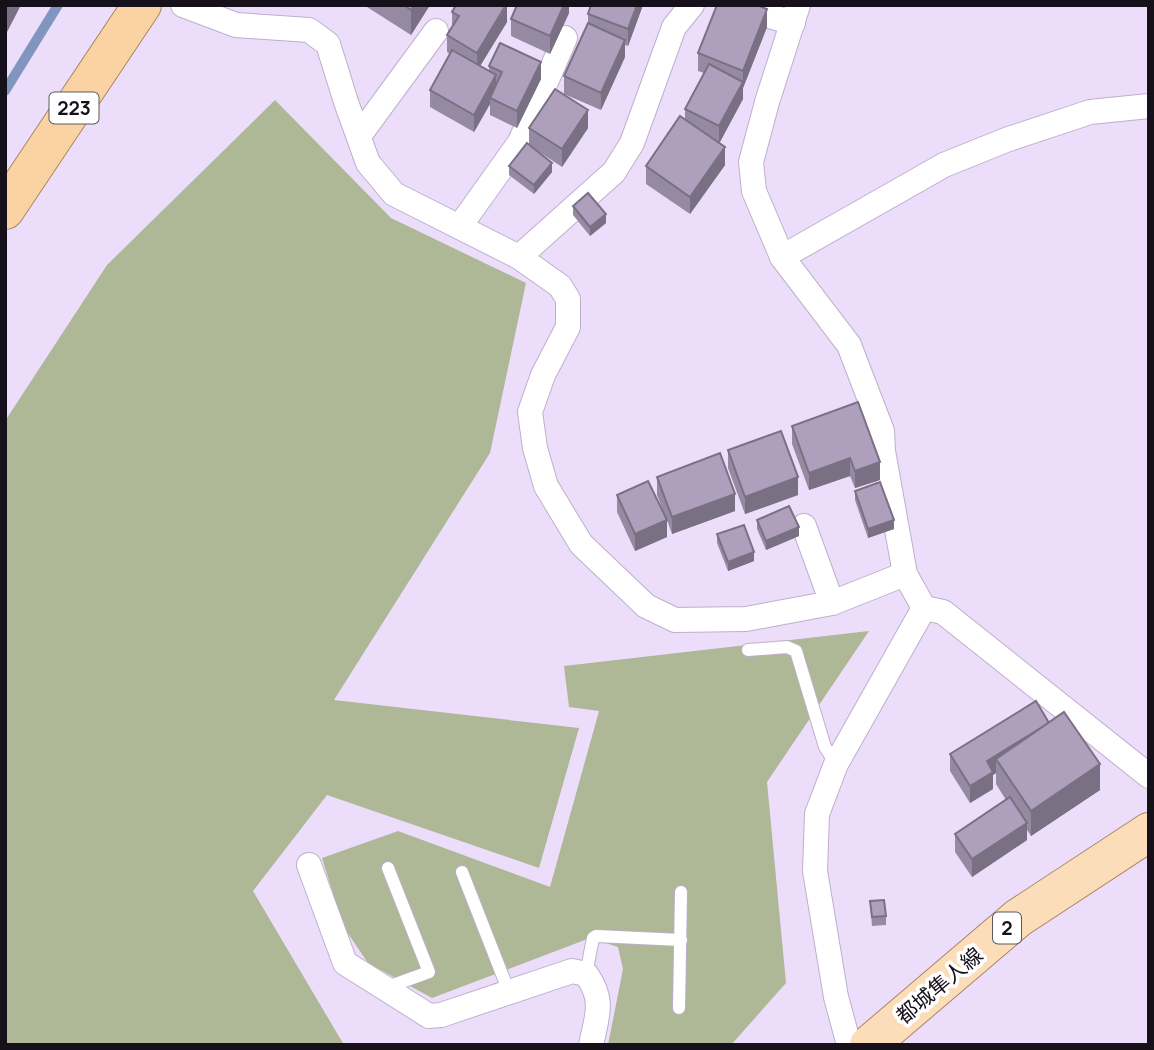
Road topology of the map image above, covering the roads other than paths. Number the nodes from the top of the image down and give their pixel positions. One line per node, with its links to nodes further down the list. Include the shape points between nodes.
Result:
1 (142, 5): 10 (highway, 223)
2 (183, 5): 9 (street, via 236,25 309,30 328,44)
3 (692, 5): 12 (street, via 674,27 632,143 614,172)
4 (732, 5): 5 (street)
5 (796, 14): 13 (street, via 751,162 754,191)
6 (436, 31): 9 (street)
7 (565, 38): 11 (street, via 520,142)
8 (1149, 106): 13 (street, via 1090,112 957,160)
9 (359, 136): 11 (street, via 368,163 394,194)
10 (5, 210)
11 (460, 226): 12 (street)
12 (519, 257): 16 (street, via 561,286 568,299 568,327 530,412 546,486 582,544 646,606 675,620 746,619)
13 (782, 257): 15 (street, via 849,345 882,431)
14 (804, 526): 16 (street)
15 (905, 574): 16 (street); 17 (street)
16 (832, 603)
17 (924, 608): 19 (street); 20 (street, via 943,612)
18 (748, 650): 19 (lane, via 787,647 796,651 824,747)
19 (836, 764): 31 (street, via 817,814 815,871 836,997)
20 (1149, 776)
21 (1149, 832): 31 (main road, 都城隼人線 / 2, via 1018,918)
22 (309, 865): 28 (street, via 345,962)
23 (388, 868): 28 (lane, via 429,972)
24 (462, 872): 29 (lane)
25 (681, 892): 26 (lane)
26 (681, 940): 27 (lane, via 596,936); 30 (lane)
27 (586, 974): 29 (street, via 572,971); 32 (street, via 600,1004)
28 (385, 988): 29 (street, via 429,1016)
29 (509, 992)
30 (679, 1008)
31 (865, 1043)
32 (592, 1045)

